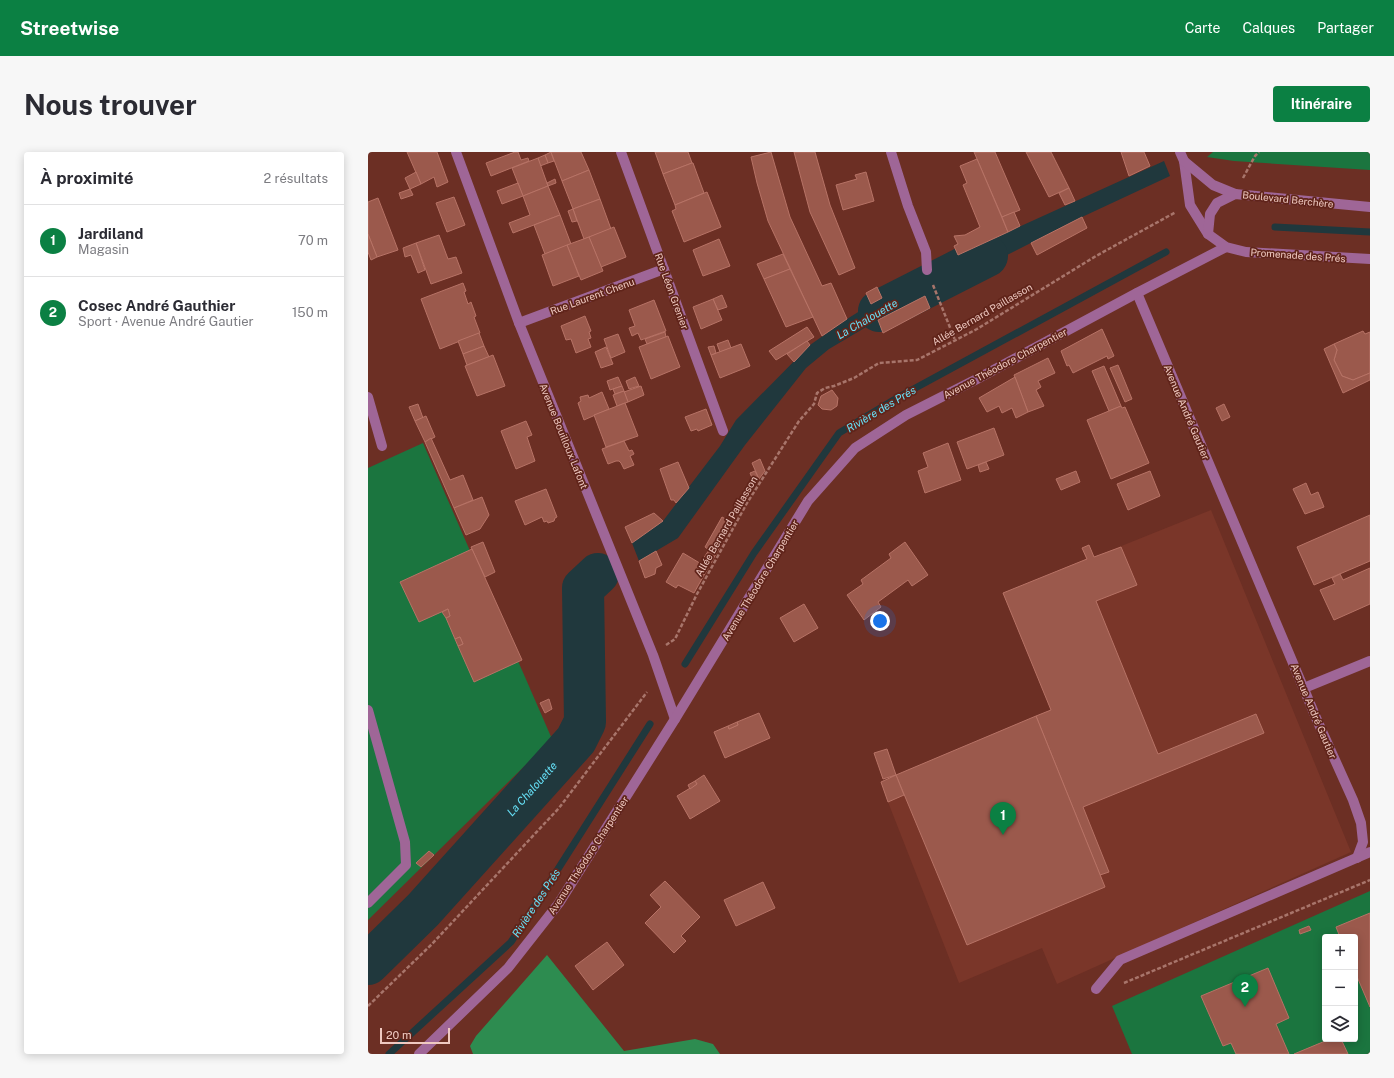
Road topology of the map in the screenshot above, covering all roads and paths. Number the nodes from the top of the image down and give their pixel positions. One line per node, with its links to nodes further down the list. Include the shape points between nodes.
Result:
1 (456, 152): 16 (street, Avenue Bouilloux Lafont)
2 (621, 152): 12 (street, Rue Léon Grenier)
3 (891, 152): 13 (street, via 926,252)
4 (1259, 152): 6 (path)
5 (1182, 157): 6 (street, via 1212,185); 7 (street)
6 (1235, 194): 8 (street, Boulevard Berchère); 9 (street, Boulevard Berchère, via 1217,203 1210,214)
7 (1190, 205): 9 (street); 17 (path, Allée Bernard Paillasson, via 1096,256)
8 (1370, 207)
9 (1208, 234): 10 (street)
10 (1226, 247): 11 (street, Promenade des Prés, via 1246,252); 14 (street, Avenue Théodore Charpentier)
11 (1370, 259)
12 (664, 269): 16 (street, Rue Laurent Chenu); 19 (street, Rue Léon Grenier)
13 (927, 270)
14 (1137, 293): 24 (street, Avenue André Gautier); 26 (street, Avenue Théodore Charpentier, via 906,414 855,448 808,502)
15 (937, 295): 17 (path)
16 (519, 323): 21 (street, Avenue Bouilloux Lafont)
17 (955, 340): 21 (path, Allée Bernard Paillasson, via 917,360 879,363 854,378 817,393 814,404 799,421 747,503 675,639)
18 (368, 397): 20 (street)
19 (723, 431)
20 (382, 446)
21 (653, 655): 23 (street, Avenue Bouilloux Lafont)
22 (1370, 661): 24 (street)
23 (660, 676): 26 (street, Avenue Bouilloux Lafont); 33 (path, via 559,808 432,944)
24 (1304, 688): 27 (street, Avenue André Gautier, via 1353,800)
25 (368, 710): 31 (street, via 405,842 406,865)
26 (675, 719): 34 (street, Avenue Théodore Charpentier, via 559,903 508,968)
27 (1365, 821): 29 (street, Avenue André Gautier, via 1363,842)
28 (1370, 852): 29 (street)
29 (1357, 858): 32 (street, via 1120,960)
30 (1370, 880): 32 (path, via 1129,981)
31 (368, 903)
32 (1096, 989)
33 (368, 1006)
34 (420, 1054)

